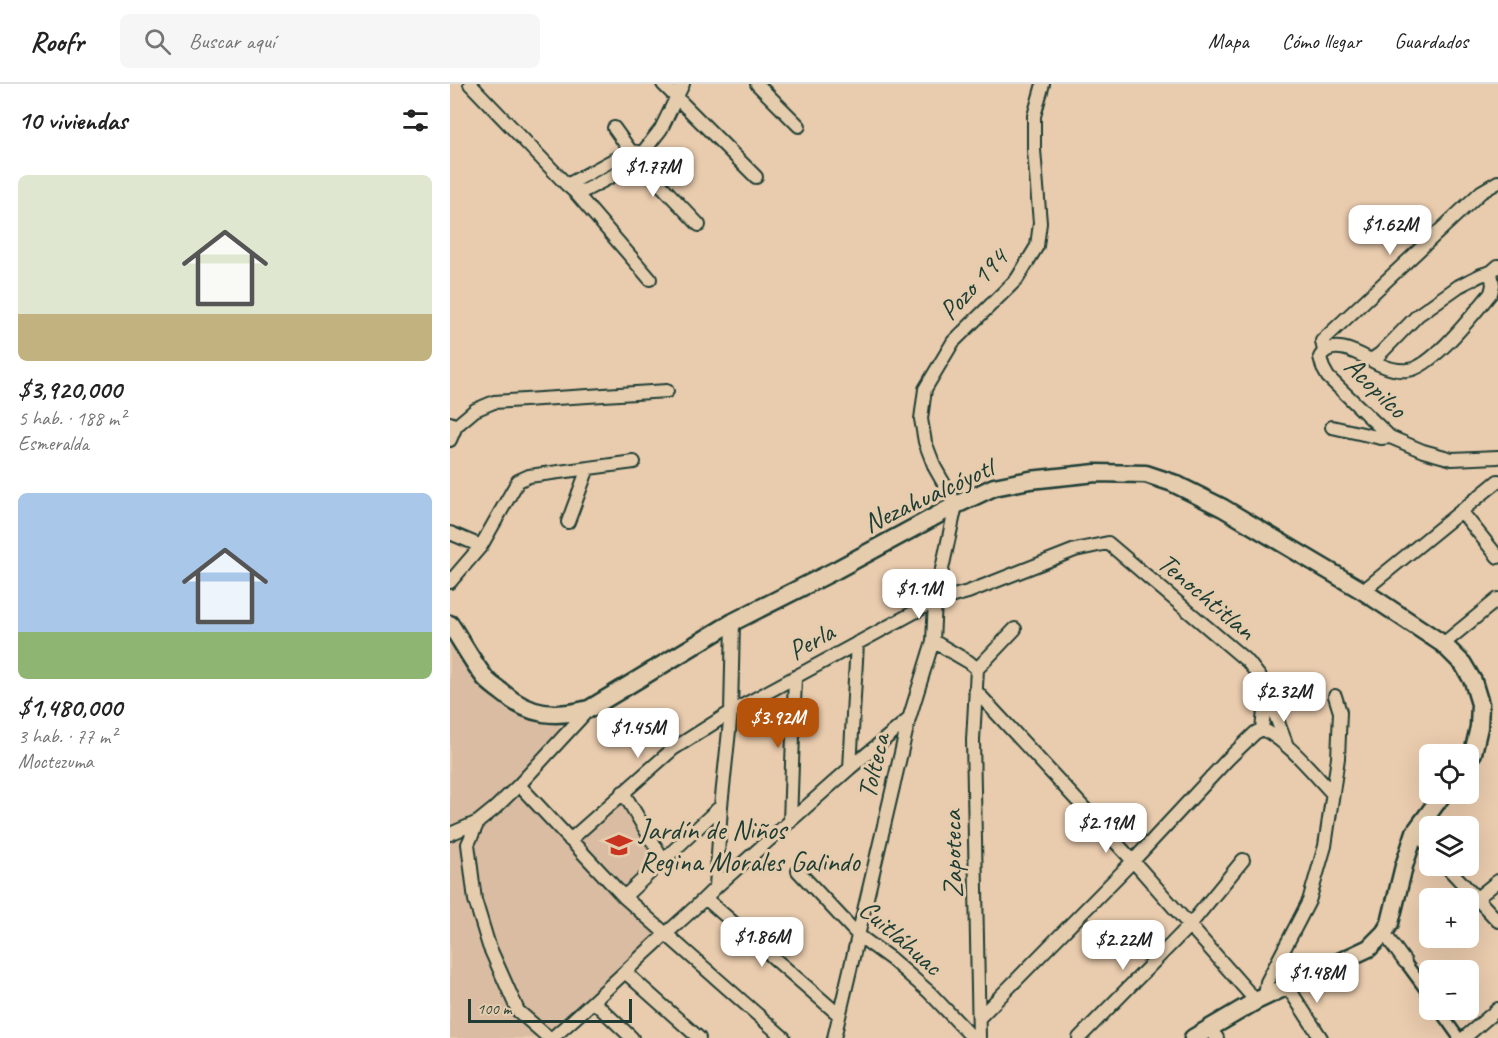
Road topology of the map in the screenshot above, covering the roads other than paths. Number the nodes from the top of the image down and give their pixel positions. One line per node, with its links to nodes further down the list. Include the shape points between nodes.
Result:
1 (470, 84): 12 (street)
2 (663, 84): 6 (street)
3 (683, 84): 6 (street)
4 (757, 84): 7 (street)
5 (1043, 84): 27 (street, Pozo 194, via 1034,116 1040,224 1037,246 1017,279 953,342 925,389 921,418 925,442 934,468)
6 (677, 98): 9 (street, via 661,129); 10 (street)
7 (799, 126)
8 (614, 128): 9 (street)
9 (637, 154): 12 (street); 13 (street)
10 (756, 177)
11 (1498, 183): 16 (street, via 1481,192 1322,341)
12 (571, 189): 15 (street)
13 (699, 225)
14 (1495, 269): 17 (street, via 1459,286 1418,315); 17 (street, Acopilco, via 1491,293 1448,344 1424,363 1411,370 1397,371)
15 (650, 279)
16 (1324, 351): 17 (street, Acopilco, via 1345,350); 21 (street, Acopilco, via 1320,357 1328,377)
17 (1371, 360)
18 (668, 392): 19 (street, via 494,402)
19 (453, 424): 22 (street)
20 (1332, 427): 21 (street)
21 (1390, 437): 23 (street, Acopilco, via 1452,459)
22 (450, 440)
23 (1498, 457)
24 (634, 462): 25 (street)
25 (588, 468): 29 (street); 32 (street, via 518,481)
26 (1498, 481): 28 (street)
27 (956, 505): 35 (main road, Nezahualcóyotl, via 994,487 1030,480 1096,472 1146,474 1223,508); 37 (street, Tolteca); 38 (main road, Nezahualcóyotl)
28 (1461, 512): 33 (street); 35 (street)
29 (568, 522)
30 (450, 533): 32 (street)
31 (1108, 543): 37 (street, Perla, via 1075,550); 47 (street, Tenochtitlan, via 1248,662)
32 (482, 546): 34 (street)
33 (1498, 557)
34 (450, 582)
35 (1363, 591): 43 (main road, Nezahualcóyotl)
36 (1498, 599): 43 (street)
37 (935, 601): 41 (street, Tolteca); 42 (street, Perla)
38 (733, 622): 49 (main road, Nezahualcóyotl); 50 (street)
39 (450, 624): 49 (main road, via 487,680 508,698 529,710 551,714)
40 (1015, 629): 44 (street)
41 (933, 641): 44 (street); 51 (street, Tolteca)
42 (857, 643): 45 (street, Perla); 55 (street)
43 (1443, 644): 53 (main road, Nezahualcóyotl, via 1473,681 1480,704)
44 (977, 669): 46 (street, Zapoteca)
45 (795, 677): 50 (street, Perla); 62 (street)
46 (975, 690): 69 (street); 92 (street, Zapoteca)
47 (1266, 692): 52 (street); 54 (street, Tenochtitlan)
48 (1335, 696): 58 (street, via 1340,712)
49 (589, 709): 56 (street)
50 (731, 712): 57 (street, Perla, via 673,749); 60 (street)
51 (909, 718): 55 (street); 83 (street, Tolteca)
52 (1262, 729): 54 (street); 69 (street, via 1228,759)
53 (1475, 744)
54 (1287, 746): 58 (street)
55 (850, 768): 62 (street)
56 (519, 785): 61 (street); 66 (street)
57 (623, 792): 66 (street, Perla); 68 (street)
58 (1332, 793): 88 (street, via 1325,846 1309,901)
59 (1435, 804): 63 (main road)
60 (721, 807): 68 (street); 73 (street)
61 (478, 822): 64 (street); 96 (street, via 468,844 475,900 489,946 518,1011)
62 (790, 822): 73 (street)
63 (1414, 832): 65 (street); 81 (main road)
64 (450, 834)
65 (1419, 837)
66 (570, 840): 76 (street)
67 (1243, 860): 80 (street)
68 (664, 861): 76 (street)
69 (1133, 861): 80 (street); 92 (street)
70 (798, 871): 83 (street, Cuitláhuac)
71 (1456, 876): 74 (street)
72 (1498, 881): 75 (street)
73 (716, 887): 77 (street)
74 (1467, 888)
75 (1479, 896)
76 (624, 897): 82 (street)
77 (705, 898): 82 (street); 91 (street)
78 (1479, 900): 79 (street)
79 (1498, 921)
80 (1189, 926): 88 (street); 102 (street)
81 (1384, 933): 84 (street); 87 (main road, via 1369,948)
82 (666, 934): 85 (street); 99 (street)
83 (858, 935): 91 (street, Tolteca); 100 (street, Cuitláhuac, via 929,992)
84 (1405, 962): 86 (street)
85 (625, 972): 89 (street); 98 (street)
86 (1419, 981)
87 (1287, 986): 88 (main road); 104 (street)
88 (1260, 999): 94 (main road)
89 (594, 1002): 96 (street); 97 (street)
90 (1498, 1010): 105 (street)
91 (839, 1015): 95 (street, Tolteca)
92 (979, 1018): 101 (street, Zapoteca)
93 (1447, 1020): 105 (street)
94 (1213, 1033): 103 (main road)
95 (838, 1036)
96 (550, 1038)
97 (632, 1038)
98 (699, 1038)
99 (784, 1038)
100 (973, 1038)
101 (979, 1038)
102 (1079, 1038)
103 (1192, 1038)
104 (1321, 1038)
105 (1461, 1038)

